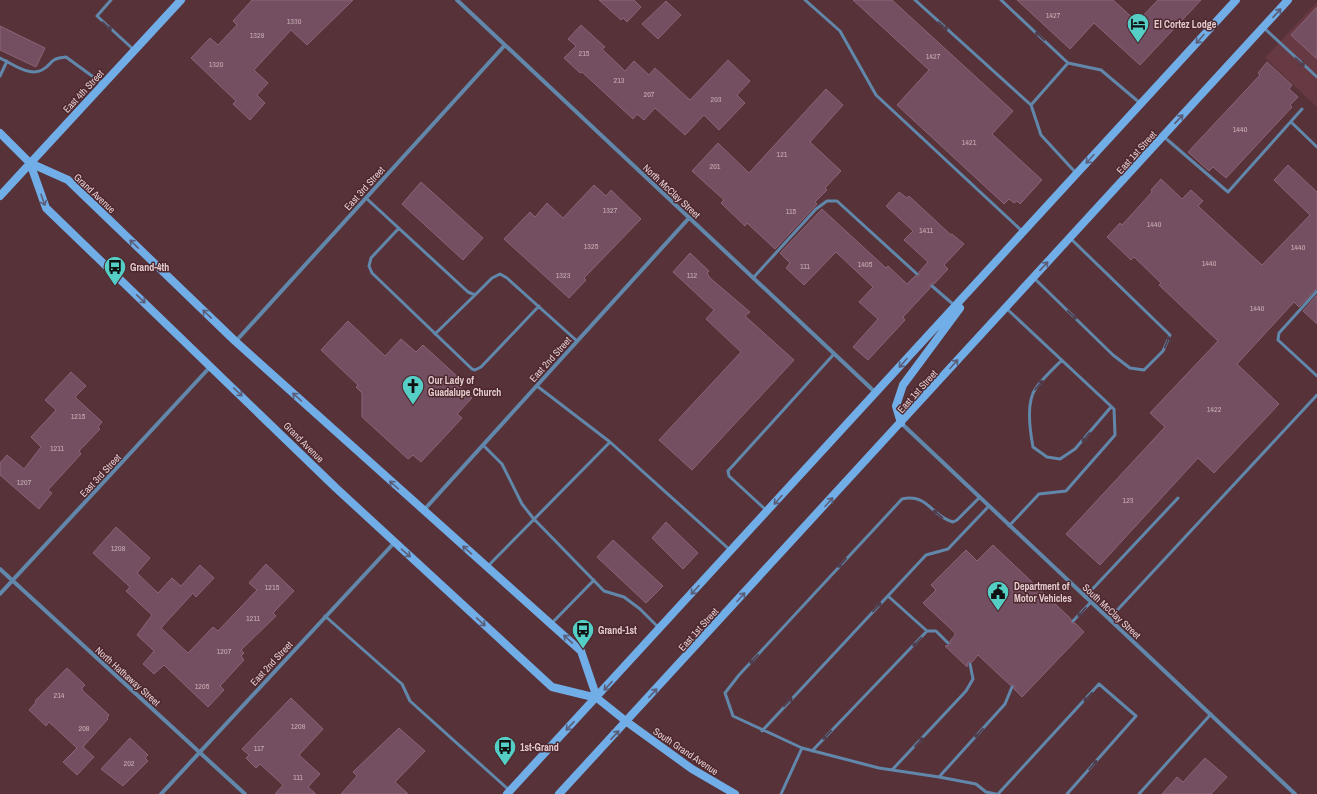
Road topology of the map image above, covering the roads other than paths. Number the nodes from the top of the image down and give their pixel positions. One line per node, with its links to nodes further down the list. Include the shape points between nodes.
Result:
1 (112, 0): 11 (lane, one-way to 11, via 97,16)
2 (181, 0): 11 (main road, East 4th Street)
3 (457, 0): 10 (street, North McClay Street)
4 (805, 0): 31 (lane, via 840,31 876,95)
5 (915, 0): 19 (lane, one-way to 19)
6 (1001, 0): 14 (lane, one-way to 6)
7 (1236, 0): 18 (main road, one-way to 18)
8 (1288, 0): 9 (main road, East 1st Street, one-way to 8)
9 (1263, 27): 16 (lane, one-way to 16); 23 (main road, East 1st Street, one-way to 9)
10 (505, 45): 28 (street, East 3rd Street); 29 (street, North McClay Street)
11 (134, 50): 17 (main road, East 4th Street)
12 (0, 58): 13 (lane)
13 (7, 61): 15 (lane); 17 (lane, via 28,72 42,70 54,58 66,57)
14 (1068, 63): 18 (lane, via 1101,70); 19 (lane)
15 (0, 76)
16 (1317, 77)
17 (103, 84): 25 (main road, East 4th Street)
18 (1141, 104): 26 (main road, one-way to 26)
19 (1031, 105): 26 (lane, via 1041,135)
20 (1302, 110): 21 (lane)
21 (1291, 122): 23 (lane, via 1228,192); 24 (lane)
22 (0, 133): 25 (main road, Grand Avenue)
23 (1163, 136): 32 (main road, East 1st Street)
24 (1317, 147)
25 (30, 163): 27 (main road, East 4th Street); 44 (main road, Grand Avenue, one-way to 25, via 68,180); 48 (main road, Grand Avenue, one-way to 48, via 46,208)
26 (1077, 174): 31 (main road)
27 (0, 196)
28 (366, 198): 30 (lane); 44 (street, East 3rd Street)
29 (689, 218): 35 (street, North McClay Street); 45 (street, East 2nd Street)
30 (399, 228): 39 (lane, via 461,287); 43 (lane, via 371,258 369,266 372,273)
31 (1023, 232): 33 (main road)
32 (1070, 238): 36 (main road, East 1st Street, one-way to 32); 36 (lane, one-way to 32, via 1113,355 1130,368 1144,370 1163,351 1170,335)
33 (986, 272): 41 (main road); 54 (main road, via 903,385 896,406)
34 (917, 274): 35 (lane, via 837,201 827,201 816,209)
35 (753, 278): 46 (street, North McClay Street)
36 (1034, 278): 42 (main road, East 1st Street)
37 (932, 286): 41 (lane)
38 (1317, 291): 49 (lane, via 1279,333 1278,340)
39 (474, 295): 40 (lane, via 500,274); 43 (lane)
40 (539, 306): 43 (lane, via 481,367 475,370); 45 (lane)
41 (955, 306): 51 (main road, one-way to 51)
42 (1006, 308): 47 (lane); 54 (main road, East 1st Street, one-way to 42)
43 (435, 334)
44 (235, 341): 60 (main road, Grand Avenue, one-way to 44)
45 (578, 341): 50 (street, East 2nd Street)
46 (834, 354): 51 (street, North McClay Street); 61 (lane, via 728,471 729,476)
47 (1062, 360): 53 (lane); 53 (lane, one-way to 47, via 1075,449 1060,459 1047,457 1033,447 1030,425 1032,397 1035,389)
48 (211, 366): 64 (main road, Grand Avenue, one-way to 64); 69 (street, East 3rd Street)
49 (1317, 376)
50 (537, 386): 55 (lane); 56 (street, East 2nd Street)
51 (876, 393): 61 (main road, one-way to 61)
52 (1317, 395): 75 (lane)
53 (1111, 407): 63 (lane, via 1114,410 1115,435 1066,491 1039,494)
54 (901, 423): 57 (street, South McClay Street); 85 (main road, East 1st Street, one-way to 54)
55 (610, 442): 62 (lane); 65 (lane)
56 (483, 445): 60 (street, East 2nd Street); 62 (lane, via 502,464 522,504)
57 (979, 498): 59 (street, South McClay Street); 86 (lane, one-way to 86, via 953,522 940,516 923,501 912,497 902,499 725,693 733,716)
58 (1178, 498): 72 (lane)
59 (988, 506): 63 (street, South McClay Street); 71 (lane, via 948,549 926,555)
60 (423, 511): 66 (main road, Grand Avenue, one-way to 60)
61 (768, 512): 65 (main road)
62 (533, 518): 66 (lane); 68 (lane)
63 (1009, 526): 72 (street, South McClay Street)
64 (394, 543): 74 (street, East 2nd Street); 83 (main road, Grand Avenue, one-way to 83, via 552,687)
65 (731, 551): 78 (main road, one-way to 78)
66 (486, 567): 77 (main road, Grand Avenue)
67 (0, 569): 69 (street, North Hathaway Street)
68 (594, 580): 77 (lane); 78 (lane, via 604,591 624,597)
69 (12, 581): 70 (street, East 3rd Street); 89 (street, North Hathaway Street)
70 (0, 594)
71 (888, 596): 79 (lane); 86 (lane, one-way to 71)
72 (1085, 597): 73 (street, South McClay Street)
73 (1090, 602): 75 (street, South McClay Street); 76 (lane, one-way to 76)
74 (325, 616): 89 (street, East 2nd Street); 92 (lane, via 402,684 410,701)
75 (1109, 619): 84 (street, South McClay Street)
76 (1073, 621)
77 (551, 624): 83 (main road, Grand Avenue, one-way to 77, via 581,651)
78 (660, 629): 83 (main road, one-way to 83)
79 (927, 631): 80 (lane, via 936,631); 88 (lane, one-way to 88)
80 (948, 643)
81 (970, 664): 90 (lane, one-way to 81, via 966,691 973,679)
82 (1012, 687): 91 (lane, one-way to 91, via 1005,704)
83 (597, 698): 85 (main road, Grand Avenue); 92 (main road, one-way to 92)
84 (1211, 714): 100 (lane); 101 (street, South McClay Street)
85 (627, 722): 95 (main road, East 1st Street, one-way to 85); 96 (main road, South Grand Avenue, via 692,769)
86 (762, 731): 87 (lane)
87 (802, 748): 88 (lane); 97 (lane)
88 (812, 751): 90 (lane)
89 (199, 752): 93 (street, East 2nd Street); 94 (street, North Hathaway Street)
90 (892, 770): 91 (lane)
91 (939, 777): 98 (lane, via 976,784 986,792)
92 (509, 792)
93 (161, 794)
94 (245, 794)
95 (559, 794)
96 (735, 794)
97 (781, 794)
98 (997, 794): 99 (lane, one-way to 98, via 1136,716 1099,684)
99 (1067, 794)
100 (1139, 794)
101 (1295, 794)

